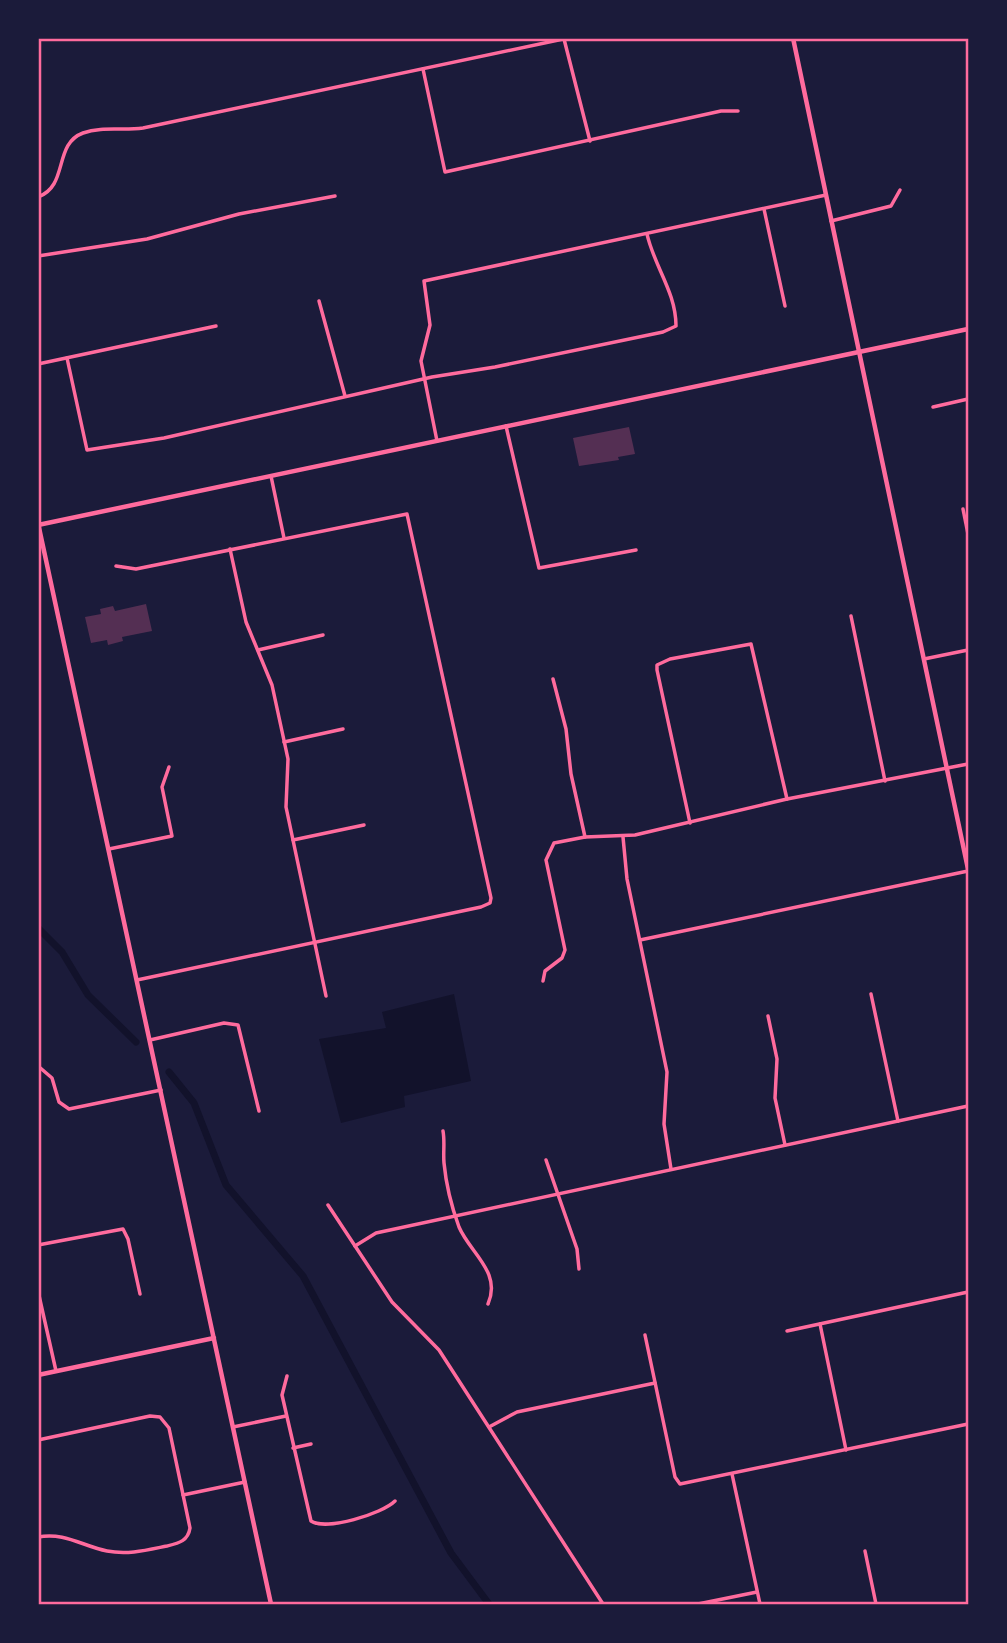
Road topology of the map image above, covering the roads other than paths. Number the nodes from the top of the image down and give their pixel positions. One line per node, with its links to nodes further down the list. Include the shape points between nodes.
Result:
1 (793, 38): 7 (main road)
2 (566, 39): 3 (street); 5 (street)
3 (423, 69): 5 (street, via 445,172); 9 (street, via 143,128 82,133 66,149 54,187)
4 (738, 111): 5 (street)
5 (590, 141)
6 (900, 190): 11 (street, via 891,206)
7 (826, 195): 10 (street); 11 (main road)
8 (335, 196): 13 (street, via 239,214 147,239)
9 (38, 197)
10 (764, 209): 12 (street); 15 (street)
11 (831, 221): 18 (main road)
12 (647, 234): 21 (street, via 425,281 430,325 421,354); 21 (street, via 671,295 676,326 495,368)
13 (38, 256)
14 (319, 301): 22 (street)
15 (785, 306)
16 (216, 326): 19 (street)
17 (968, 329): 18 (main road)
18 (859, 352): 25 (main road); 39 (main road)
19 (67, 358): 20 (street); 22 (street, via 87,450 164,438)
20 (38, 364)
21 (424, 379): 22 (street); 26 (street)
22 (345, 396)
23 (968, 399): 24 (street)
24 (933, 407)
25 (506, 426): 26 (main road); 33 (street, via 539,568)
26 (437, 441): 27 (main road)
27 (271, 476): 29 (main road); 31 (street)
28 (963, 509): 30 (street)
29 (39, 524): 53 (main road)
30 (968, 534)
31 (284, 538): 32 (street); 56 (street, via 397,514 407,514 410,519 490,893 490,903)
32 (230, 549): 34 (street, via 136,569); 37 (street, via 246,622)
33 (636, 550)
34 (116, 566)
35 (851, 616): 46 (street)
36 (323, 635): 37 (street)
37 (258, 650): 42 (street, via 269,674)
38 (968, 650): 39 (street)
39 (924, 659): 45 (main road)
40 (553, 678): 51 (street)
41 (343, 729): 42 (street)
42 (284, 742): 52 (street, via 289,770 286,807)
43 (968, 764): 45 (street)
44 (169, 767): 53 (street, via 162,787 172,836)
45 (947, 768): 46 (street); 54 (main road)
46 (885, 781): 47 (street)
47 (787, 799): 48 (street); 48 (street, via 751,644 704,652 657,665)
48 (690, 823): 50 (street)
49 (364, 825): 52 (street)
50 (623, 836): 51 (street); 55 (street)
51 (585, 837): 58 (street, via 554,844 546,855 565,950 545,971)
52 (293, 840): 56 (street)
53 (109, 849): 57 (main road)
54 (968, 870): 55 (street)
55 (640, 940): 71 (street, via 667,1072 664,1124)
56 (314, 943): 57 (street); 60 (street)
57 (137, 980): 62 (main road)
58 (542, 981)
59 (871, 994): 67 (street)
60 (326, 996)
61 (768, 1016): 69 (street, via 777,1059 775,1098)
62 (150, 1040): 64 (main road); 66 (street, via 225,1023 238,1025)
63 (38, 1066): 64 (street, via 50,1074 57,1100 69,1109)
64 (161, 1090): 85 (main road)
65 (968, 1107): 67 (street)
66 (259, 1111)
67 (898, 1121): 69 (street)
68 (443, 1131): 74 (street, via 445,1170)
69 (785, 1145): 71 (street)
70 (546, 1160): 72 (street)
71 (671, 1169): 72 (street)
72 (557, 1194): 74 (street); 77 (street, via 577,1249)
73 (328, 1205): 76 (street)
74 (456, 1216): 76 (street, via 376,1233); 81 (street, via 487,1271 492,1290)
75 (38, 1245): 80 (street, via 123,1229)
76 (355, 1246): 93 (street, via 402,1315 439,1350)
77 (579, 1269)
78 (38, 1291): 86 (street)
79 (968, 1292): 82 (street)
80 (140, 1294)
81 (488, 1304)
82 (820, 1324): 83 (street); 97 (street)
83 (787, 1331)
84 (645, 1335): 89 (street)
85 (214, 1338): 86 (main road); 92 (main road)
86 (56, 1372): 87 (main road)
87 (38, 1376)
88 (287, 1376): 90 (street, via 282,1392)
89 (655, 1383): 93 (street, via 517,1412); 98 (street, via 678,1483)
90 (286, 1415): 92 (street); 96 (street)
91 (968, 1424): 97 (street)
92 (233, 1427): 99 (main road)
93 (489, 1427): 106 (street)
94 (38, 1440): 100 (street, via 160,1417 169,1428)
95 (311, 1444): 96 (street)
96 (293, 1447): 101 (street, via 313,1523 378,1513)
97 (846, 1450): 98 (street)
98 (732, 1474): 104 (street)
99 (245, 1482): 100 (street); 105 (main road)
100 (183, 1495): 102 (street, via 190,1528 179,1543 129,1553 67,1537)
101 (395, 1501)
102 (38, 1537)
103 (865, 1551): 109 (street)
104 (757, 1592): 107 (street); 108 (street)
105 (271, 1605)
106 (603, 1605)
107 (698, 1605)
108 (760, 1605)
109 (876, 1605)

